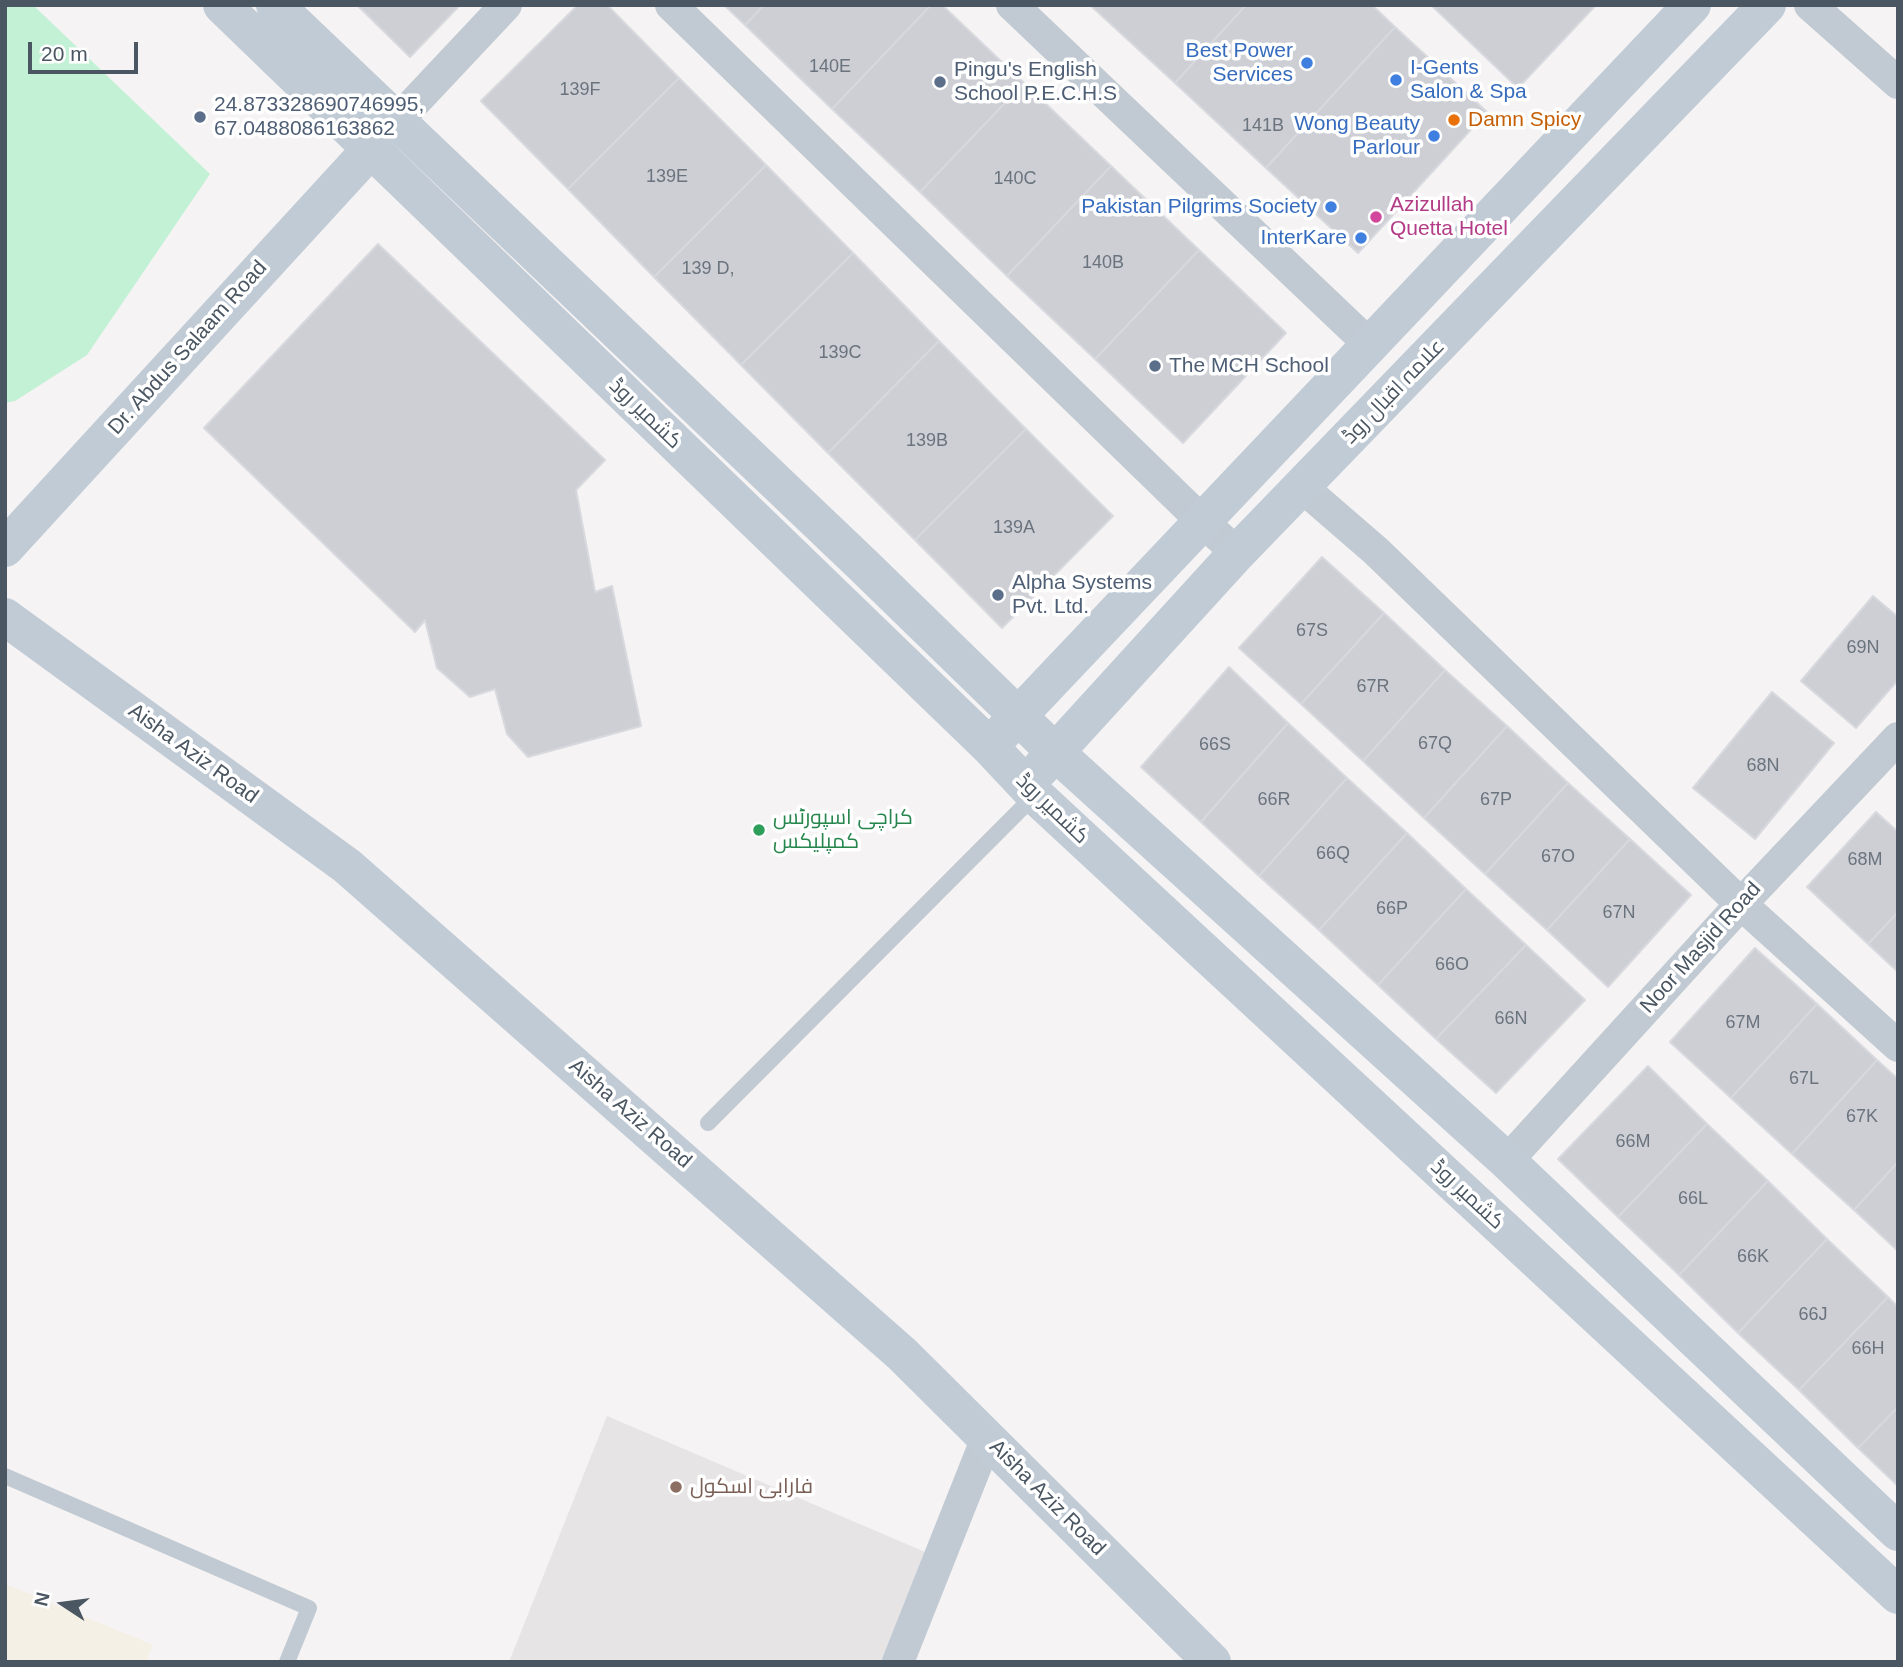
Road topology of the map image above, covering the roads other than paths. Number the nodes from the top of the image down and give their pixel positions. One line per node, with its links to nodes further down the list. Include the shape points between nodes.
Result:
1 (222, 5): 10 (main road, کشمیر روڈ)
2 (275, 5): 10 (main road, کشمیر روڈ)
3 (506, 5): 10 (street)
4 (671, 5): 13 (street)
5 (1012, 5): 11 (street)
6 (1692, 5): 11 (main road)
7 (1767, 5): 12 (main road, علامہ اقبال روڈ)
8 (1810, 5): 9 (street)
9 (1898, 83)
10 (383, 135): 14 (main road, Dr. Abdus Salaam Road); 17 (main road, کشمیر روڈ, via 873,575); 19 (main road, کشمیر روڈ)
11 (1370, 345): 13 (main road)
12 (1302, 487): 15 (main road, علامہ اقبال روڈ); 22 (street, via 1376,551)
13 (1203, 522): 15 (street); 17 (main road)
14 (5, 548)
15 (1237, 553): 20 (main road, علامہ اقبال روڈ)
16 (5, 617): 26 (main road, Aisha Aziz Road, via 347,866 902,1354)
17 (1018, 716): 19 (main road); 20 (main road, کشمیر روڈ)
18 (1898, 738): 22 (street, Noor Masjid Road)
19 (989, 747): 21 (main road, کشمیر روڈ)
20 (1055, 752): 21 (main road, علامہ اقبال روڈ); 25 (main road, کشمیر روڈ)
21 (1030, 790): 24 (lane); 29 (main road, کشمیر روڈ)
22 (1741, 904): 23 (street); 25 (street, Noor Masjid Road)
23 (1898, 1046)
24 (708, 1123)
25 (1507, 1161): 28 (main road, کشمیر روڈ)
26 (987, 1438): 31 (street); 32 (main road, Aisha Aziz Road)
27 (5, 1476): 30 (lane, via 309,1608)
28 (1898, 1532)
29 (1898, 1595)
30 (287, 1662)
31 (898, 1662)
32 (1212, 1662)

